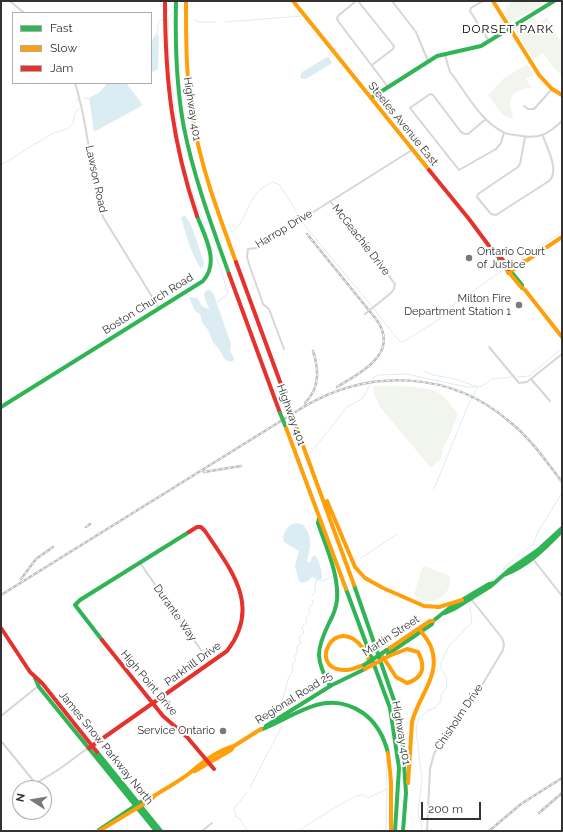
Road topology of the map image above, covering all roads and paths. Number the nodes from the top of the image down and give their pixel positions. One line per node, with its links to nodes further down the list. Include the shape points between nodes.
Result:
1 (10, 1): 11 (street)
2 (165, 1): 32 (main road, Boston Church Road, via 166,66 173,124 184,174 211,254 212,264 210,272 203,280)
3 (176, 1): 42 (main road, Highway 401, bridge, via 175,46 178,82 192,164)
4 (186, 1): 41 (main road, Highway 401, bridge, via 190,99 204,168 215,205)
5 (293, 1): 21 (main road, Steeles Avenue East)
6 (357, 1): 16 (street, via 337,18); 16 (street, via 394,46)
7 (392, 1): 15 (street, via 416,32)
8 (483, 1): 13 (street, via 470,11)
9 (492, 1): 12 (main road)
10 (554, 1): 12 (main road)
11 (23, 12)
12 (510, 29): 13 (main road); 19 (main road, via 536,71)
13 (489, 41): 14 (main road, via 481,46)
14 (445, 54): 15 (main road); 23 (street, via 450,72)
15 (428, 61): 18 (main road)
16 (372, 65): 18 (street)
17 (75, 84): 32 (street, Lawson Road, via 103,217)
18 (388, 87): 21 (main road)
19 (552, 89): 20 (main road); 22 (street, via 534,109)
20 (562, 95)
21 (372, 98): 28 (main road, Steeles Avenue East)
22 (524, 106)
23 (486, 119): 25 (street); 25 (street, via 465,134 433,95 430,94 410,108 459,170 496,149)
24 (562, 121): 26 (street)
25 (504, 133): 27 (street)
26 (543, 136): 27 (street); 27 (street, via 554,169 549,182 496,215 491,214 477,197 478,194 518,167)
27 (524, 137)
28 (412, 150): 29 (street, Harrop Drive); 31 (main road, Steeles Avenue East)
29 (330, 201): 33 (street, McGeachie Drive, via 395,284 391,293); 36 (street, Harrop Drive, via 256,248 248,249 247,257 263,304 269,310)
30 (562, 237): 31 (main road)
31 (509, 271): 34 (main road, Steeles Avenue East)
32 (159, 308): 40 (main road, Boston Church Road)
33 (365, 314)
34 (562, 337)
35 (489, 346): 38 (street, via 518,382 525,383)
36 (284, 350)
37 (562, 354): 38 (street)
38 (531, 378): 39 (street)
39 (550, 400)
40 (1, 407)
41 (320, 492): 49 (main road, via 325,496 356,567 365,578 424,606 439,607); 55 (main road, Highway 401)
42 (319, 516): 59 (main road, Highway 401); 61 (main road, via 318,523 337,588 334,611 319,643 318,654 320,667)
43 (562, 528): 45 (main road, Martin Street)
44 (562, 531): 45 (main road, Martin Street)
45 (531, 557): 47 (street); 48 (main road, Martin Street, via 511,573 489,584)
46 (140, 563): 50 (main road, Parkhill Drive); 57 (street, Durante Way); 57 (main road, Parkhill Drive, via 198,527 205,531 231,571 243,606 243,619 234,642 227,651)
47 (562, 596)
48 (470, 598): 49 (main road, Martin Street); 51 (main road, Martin Street); 78 (street, Chisholm Drive, via 502,638 503,650 476,695 441,740 434,754 430,770)
49 (462, 600): 51 (main road, Martin Street)
50 (75, 605): 62 (main road, High Point Drive)
51 (445, 613): 52 (main road, Martin Street)
52 (433, 621): 54 (main road, Martin Street); 56 (main road, Martin Street)
53 (1, 628): 60 (main road, James Snow Parkway North)
54 (421, 631): 56 (main road, Martin Street); 69 (main road, via 431,646 434,664 431,680 412,721 410,774)
55 (373, 637): 56 (main road, via 386,665 398,680 408,683 420,677 423,664 418,652 406,649); 69 (main road, Highway 401, via 399,718)
56 (388, 653): 58 (main road, bridge)
57 (210, 663): 62 (main road, Parkhill Drive)
58 (363, 668): 59 (main road, via 337,669 329,664 326,656 329,643 343,636 354,639 363,648); 61 (main road, Regional Road 25)
59 (380, 681): 76 (main road, Highway 401, via 390,708 398,756)
60 (41, 685): 63 (street); 66 (main road, James Snow Parkway North)
61 (330, 686): 64 (main road, Regional Road 25)
62 (153, 704): 66 (main road, Parkhill Drive); 67 (main road, High Point Drive)
63 (1, 716)
64 (260, 730): 67 (main road, Regional Road 25, via 234,746 229,746); 75 (main road, via 304,708 324,703 335,702 366,714 377,725 386,744 391,776)
65 (1, 741): 66 (street, via 34,782 58,770)
66 (91, 746): 70 (main road, James Snow Parkway North)
67 (208, 761): 68 (main road, High Point Drive); 70 (main road, Regional Road 25)
68 (214, 769)
69 (406, 793): 77 (main road, Highway 401)
70 (138, 806): 70 (main road, Regional Road 25, via 102,827 99,831 104,829); 72 (main road, James Snow Parkway North); 73 (main road, James Snow Parkway North)
71 (212, 823): 74 (street)
72 (156, 831)
73 (161, 831)
74 (202, 831)
75 (391, 831)
76 (396, 831)
77 (403, 831)
78 (427, 831)

